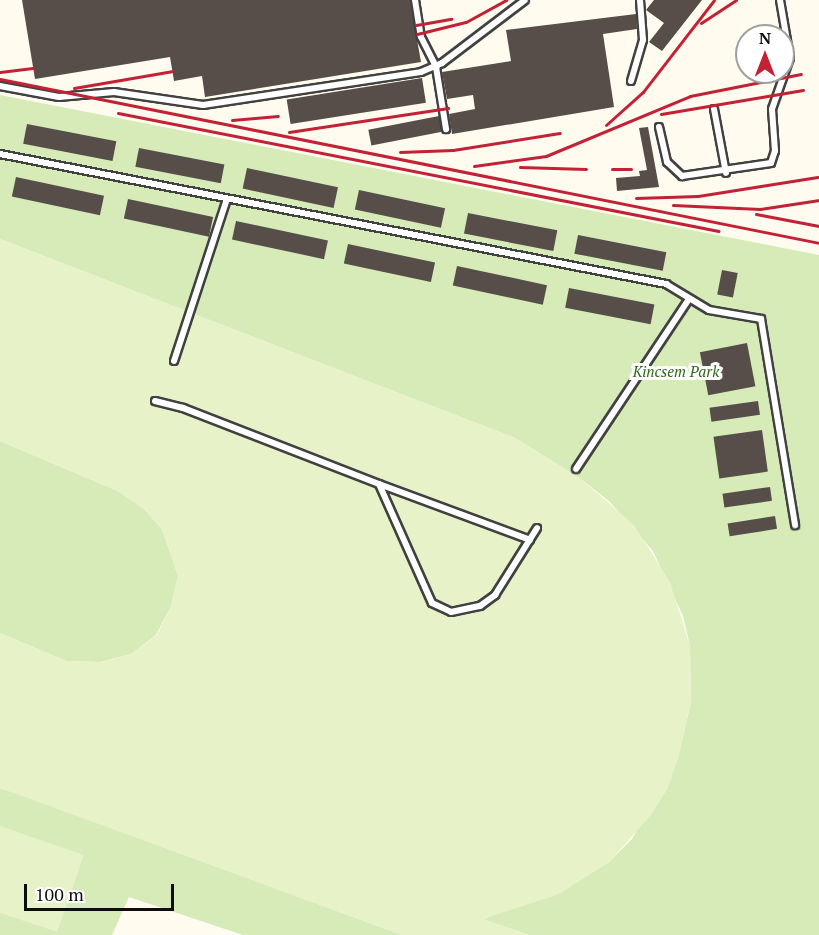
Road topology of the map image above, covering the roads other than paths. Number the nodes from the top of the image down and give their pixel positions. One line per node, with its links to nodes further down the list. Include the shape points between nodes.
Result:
1 (415, 0): 5 (lane, via 421,37)
2 (525, 0): 5 (lane)
3 (640, 0): 6 (lane, via 643,40)
4 (780, 0): 12 (lane, via 790,58 772,109 774,158 765,166)
5 (436, 67): 7 (lane, via 203,105 114,92 59,97); 10 (lane)
6 (631, 81)
7 (0, 86)
8 (714, 109): 12 (lane)
9 (659, 127): 12 (lane, via 667,162 678,174 696,177)
10 (446, 129)
11 (0, 154): 13 (lane)
12 (726, 173)
13 (227, 199): 14 (lane, via 666,284); 15 (lane)
14 (689, 298): 17 (lane); 19 (lane, via 709,310 761,319)
15 (174, 361)
16 (155, 401): 18 (lane, via 183,408)
17 (576, 469)
18 (379, 484): 21 (lane); 21 (lane, via 432,603 451,612 480,606 495,595)
19 (795, 525)
20 (537, 528): 21 (lane)
21 (530, 540)

